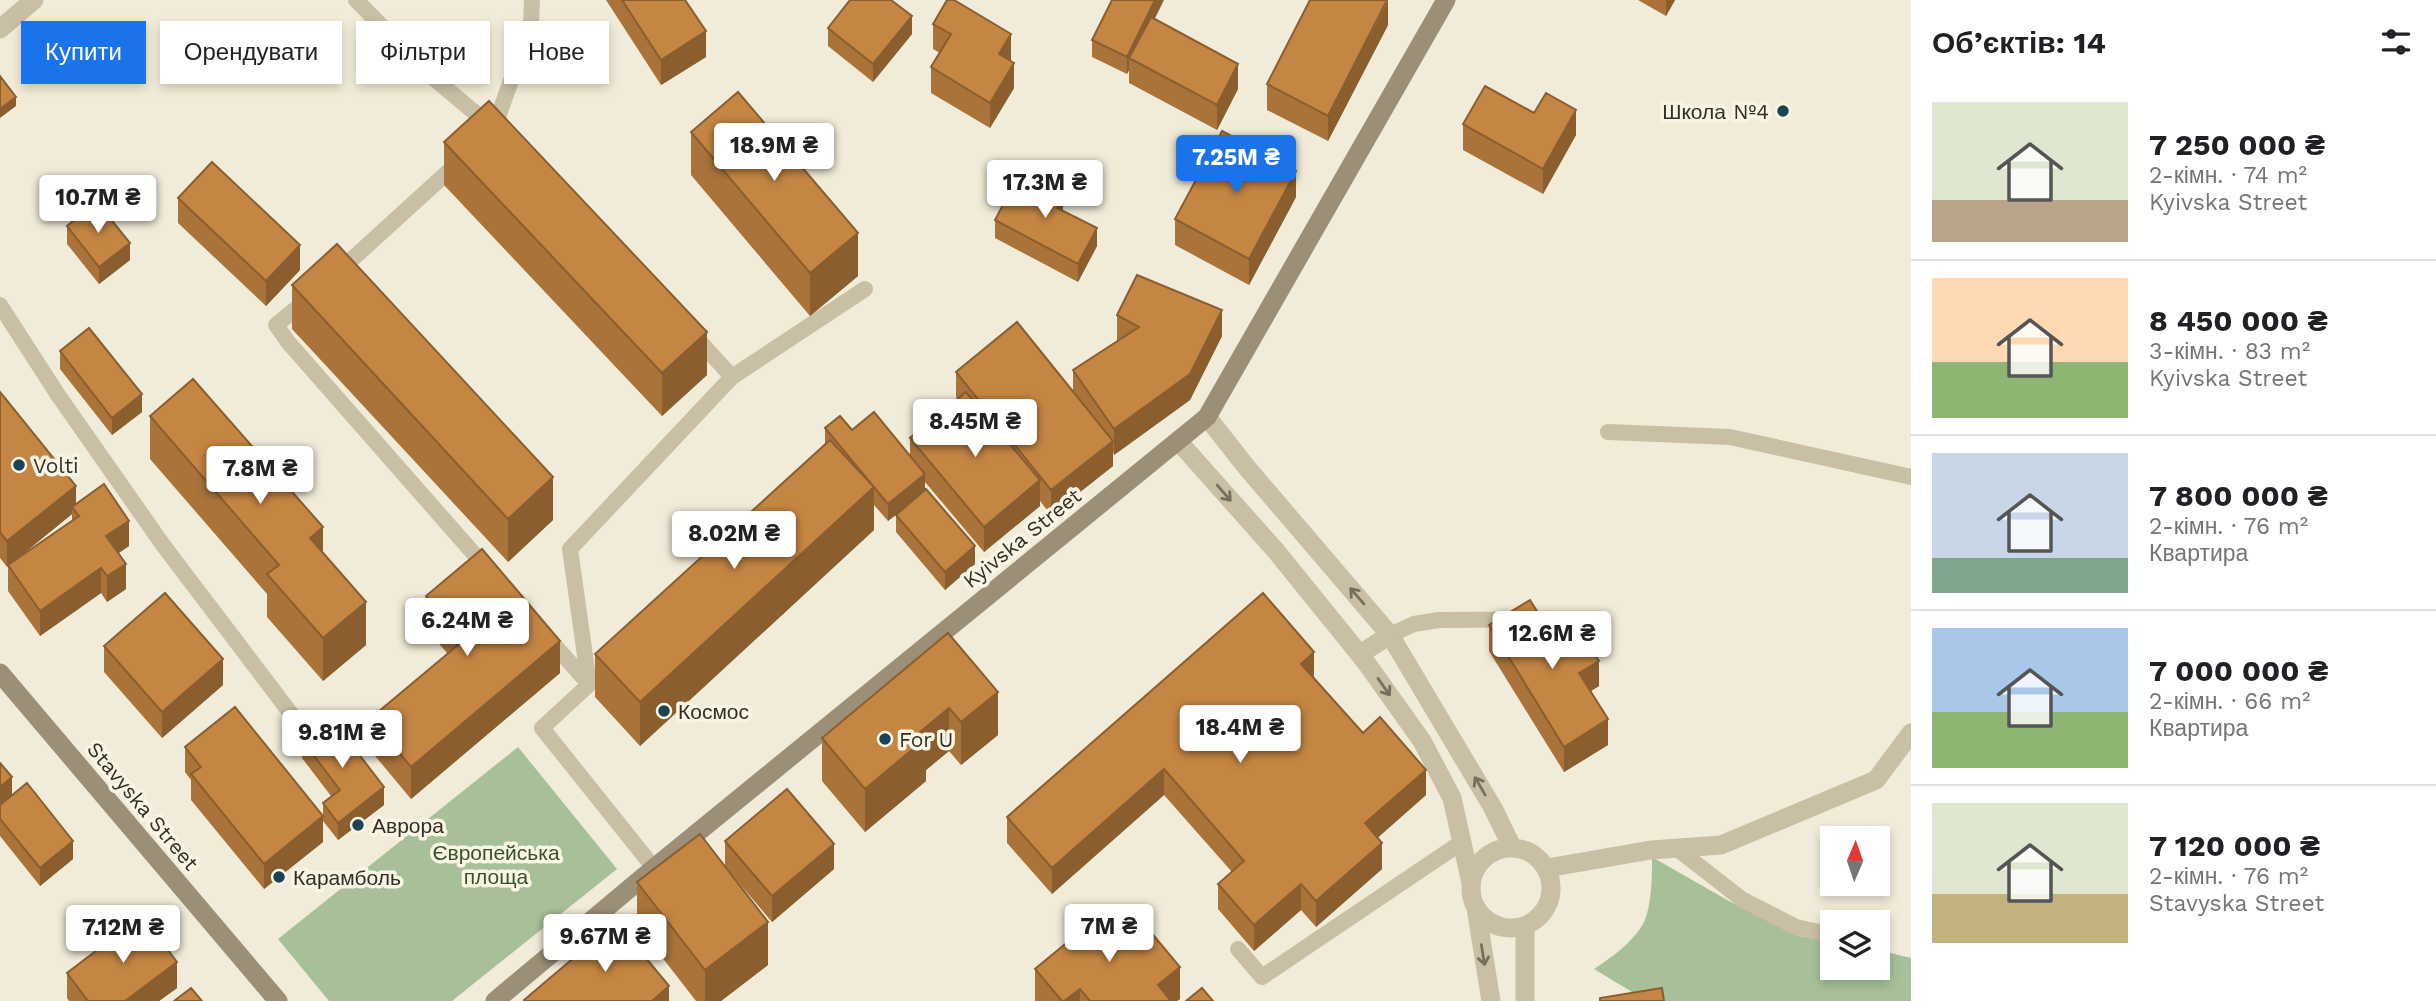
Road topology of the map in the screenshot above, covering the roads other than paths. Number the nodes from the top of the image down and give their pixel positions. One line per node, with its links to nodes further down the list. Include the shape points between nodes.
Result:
1 (33, 0): 5 (street)
2 (356, 0): 6 (lane)
3 (532, 0): 6 (lane, via 531,25)
4 (1446, 0): 11 (main road, Kyivska Street)
5 (0, 29)
6 (489, 138): 15 (lane, via 276,325)
7 (865, 289): 10 (lane)
8 (0, 305): 23 (lane, via 163,545)
9 (678, 318): 10 (lane)
10 (732, 377): 22 (lane, via 570,549)
11 (1207, 417): 13 (main road, Kyivska Street); 18 (street, one-way to 11)
12 (1608, 432): 14 (lane, via 1730,437)
13 (1179, 442): 19 (street, one-way to 19); 28 (main road, Kyivska Street)
14 (1911, 477)
15 (495, 578)
16 (1604, 619): 18 (lane, via 1439,620 1414,624)
17 (540, 629): 22 (lane)
18 (1391, 635): 19 (street); 26 (street, one-way to 18)
19 (1360, 654): 25 (street, one-way to 25, via 1422,741 1452,798)
20 (609, 665): 22 (lane)
21 (0, 673): 35 (main road, Stavyska Street)
22 (589, 684): 28 (lane, via 542,728)
23 (295, 719)
24 (1911, 733): 27 (street, via 1876,780 1721,845)
25 (1462, 842): 30 (street); 34 (lane, via 1262,977)
26 (1512, 847): 29 (street, via 1538,857); 30 (street, via 1480,861)
27 (1676, 848): 29 (street); 33 (lane, via 1743,900 1796,928)
28 (654, 868): 36 (main road, Kyivska Street)
29 (1547, 868): 32 (street, via 1552,888 1547,909)
30 (1471, 883): 31 (street)
31 (1476, 908): 32 (street, via 1497,926); 37 (street, one-way to 37)
32 (1525, 926): 38 (street)
33 (1820, 933)
34 (1238, 948)
35 (278, 1001)
36 (495, 1001)
37 (1490, 1001)
38 (1525, 1001)

